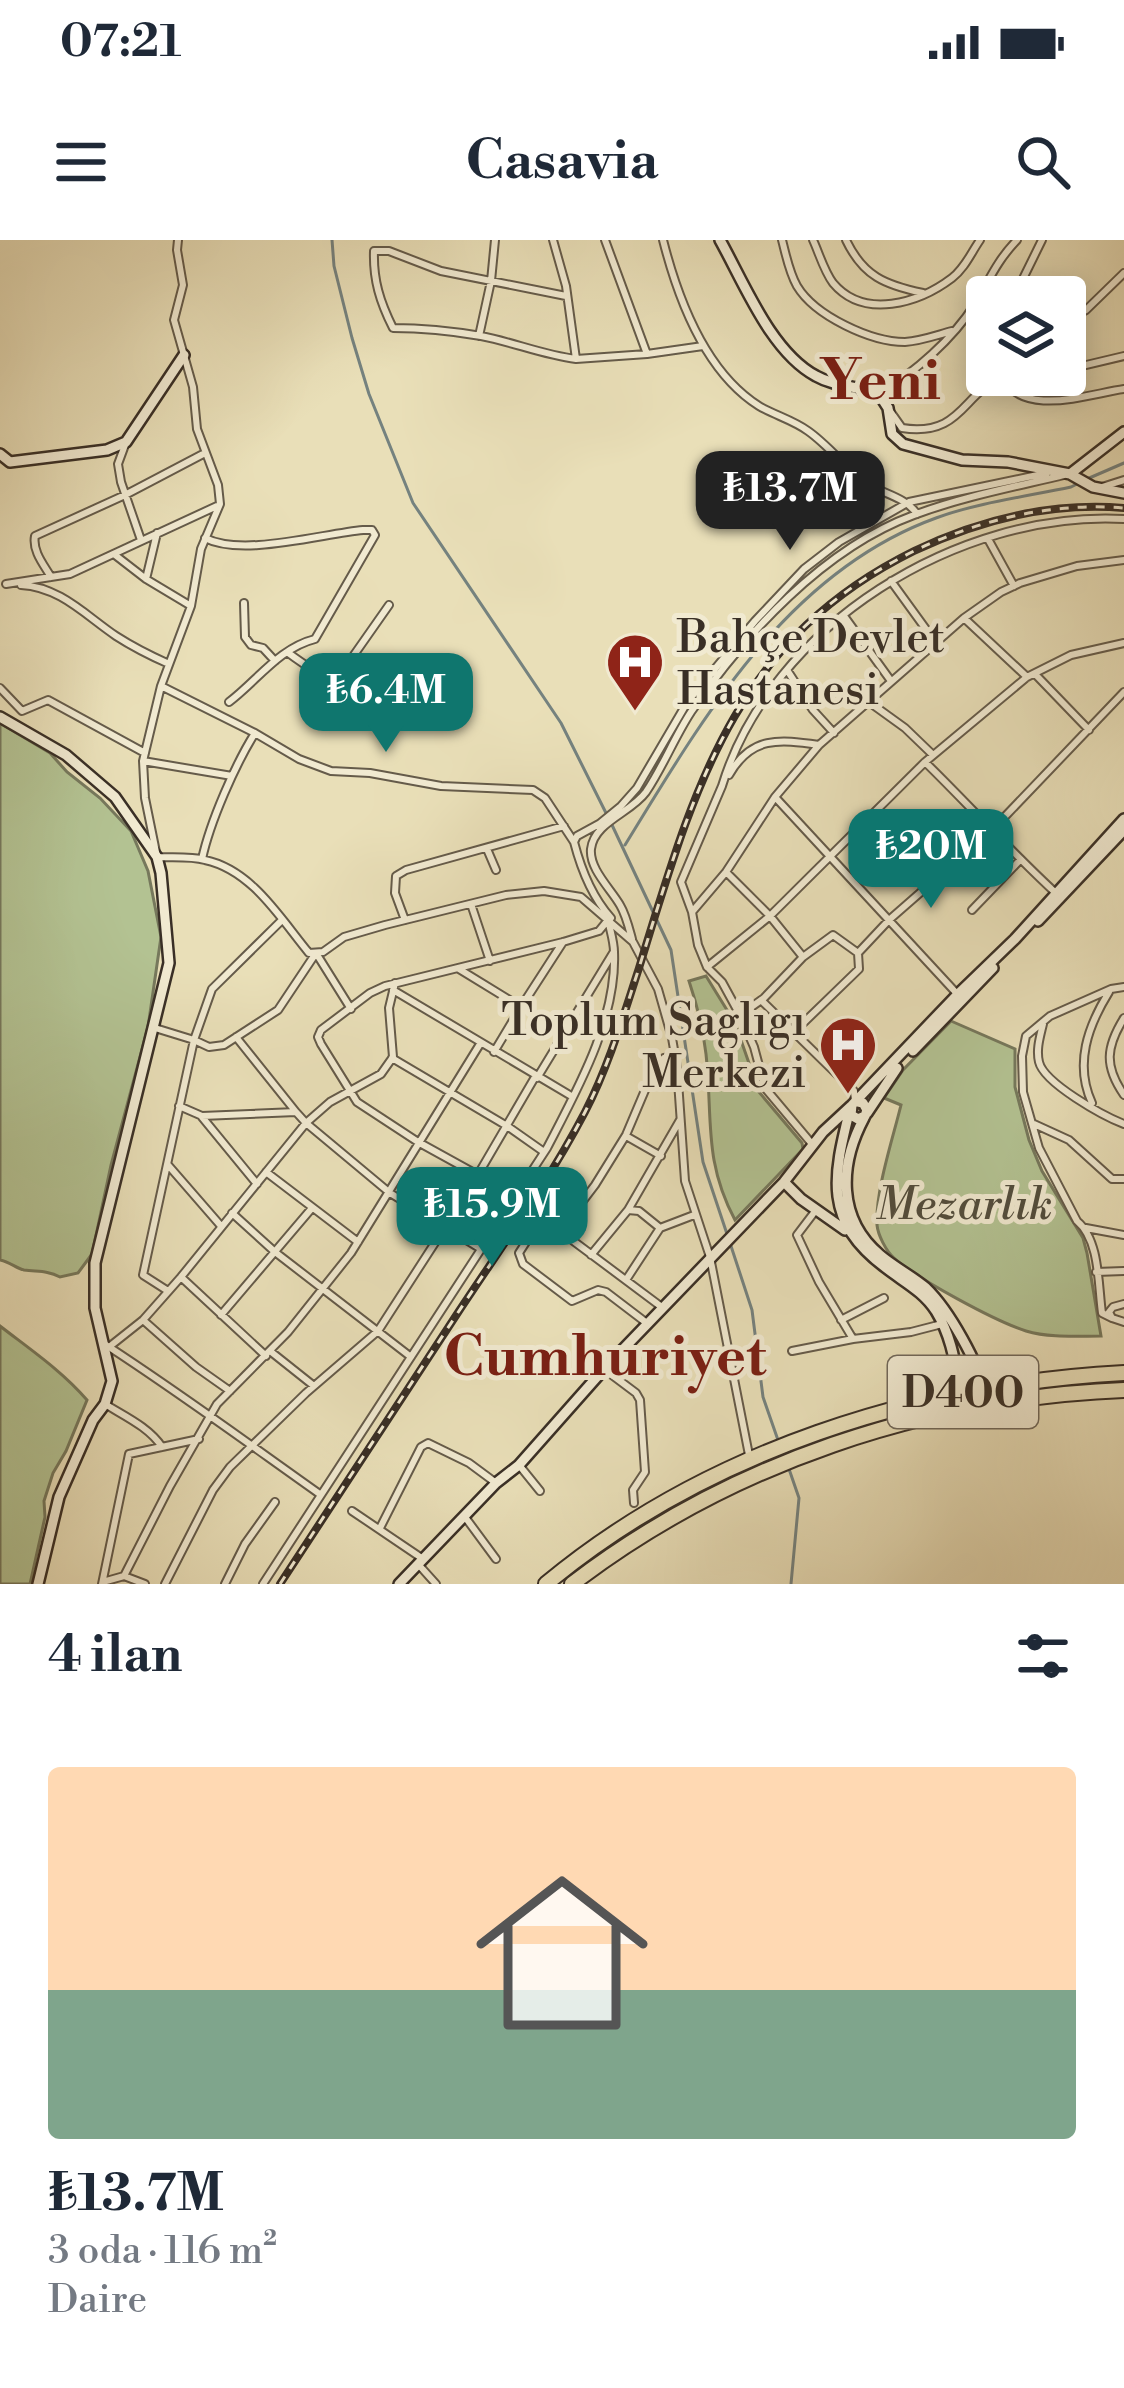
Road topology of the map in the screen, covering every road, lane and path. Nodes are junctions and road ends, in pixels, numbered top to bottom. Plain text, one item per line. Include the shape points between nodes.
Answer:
1 (178, 240) edge
2 (495, 240) edge
3 (542, 240) edge
4 (605, 240) edge
5 (663, 240) edge
6 (720, 240) edge
7 (782, 240) edge
8 (813, 240) edge
9 (846, 240) edge
10 (980, 240) edge
11 (1017, 240) edge
12 (1042, 240) edge
13 (553, 241) edge
14 (1124, 272) edge
15 (1024, 276) edge
16 (490, 281) junction
17 (924, 293) junction
18 (566, 296) junction
19 (1086, 310) edge
20 (952, 331) junction
21 (479, 336) junction
22 (704, 346) junction
23 (647, 354) junction
24 (184, 355) junction
25 (1124, 356) edge
26 (576, 359) junction
27 (1086, 365) edge
28 (1124, 389) edge
29 (879, 394) junction
30 (977, 396) edge
31 (1026, 396) edge
32 (1086, 396) edge
33 (1086, 396) edge
34 (888, 408) junction
35 (1124, 432) edge
36 (126, 442) junction
37 (0, 454) edge
38 (205, 454) junction
39 (1073, 477) junction
40 (1124, 480) edge
41 (1096, 487) junction
42 (1124, 493) edge
43 (125, 495) junction
44 (909, 502) junction
45 (220, 504) junction
46 (917, 514) junction
47 (1124, 519) edge
48 (157, 533) junction
49 (205, 538) junction
50 (988, 538) junction
51 (140, 540) junction
52 (114, 553) junction
53 (1124, 560) edge
54 (51, 577) junction
55 (146, 579) junction
56 (891, 581) junction
57 (1014, 586) junction
58 (244, 603) dead end
59 (388, 605) dead end
60 (191, 606) junction
61 (844, 616) junction
62 (964, 618) junction
63 (1124, 643) edge
64 (936, 644) junction
65 (287, 652) junction
66 (275, 661) junction
67 (169, 664) junction
68 (787, 670) junction
69 (1031, 675) junction
70 (891, 681) junction
71 (335, 682) junction
72 (161, 686) junction
73 (0, 688) edge
74 (1124, 692) edge
75 (395, 694) dead end
76 (229, 702) dead end
77 (869, 702) junction
78 (0, 718) edge
79 (1089, 730) junction
80 (255, 733) junction
81 (834, 733) junction
82 (819, 745) junction
83 (934, 755) junction
84 (144, 757) junction
85 (925, 762) junction
86 (232, 776) junction
87 (722, 786) junction
88 (775, 797) junction
89 (622, 810) junction
90 (1124, 819) edge
91 (601, 825) junction
92 (564, 826) junction
93 (993, 829) junction
94 (1124, 830) edge
95 (1112, 837) junction
96 (574, 842) junction
97 (487, 849) junction
98 (829, 855) junction
99 (157, 857) junction
100 (202, 859) junction
101 (1020, 860) junction
102 (496, 870) dead end
103 (726, 872) junction
104 (1058, 895) junction
105 (472, 904) junction
106 (972, 910) dead end
107 (692, 912) junction
108 (770, 916) junction
109 (282, 920) junction
110 (405, 920) junction
111 (608, 920) junction
112 (889, 920) junction
113 (563, 942) junction
114 (633, 943) junction
115 (316, 952) junction
116 (614, 952) junction
117 (858, 953) junction
118 (803, 957) junction
119 (490, 961) junction
120 (707, 967) junction
121 (459, 969) junction
122 (394, 987) junction
123 (1124, 987) edge
124 (1111, 989) junction
125 (959, 997) junction
126 (761, 1000) junction
127 (521, 1007) junction
128 (351, 1009) junction
129 (740, 1015) junction
130 (1124, 1018) edge
131 (1043, 1023) junction
132 (155, 1028) junction
133 (794, 1032) junction
134 (236, 1037) junction
135 (194, 1040) junction
136 (480, 1044) junction
137 (494, 1052) junction
138 (675, 1056) junction
139 (392, 1058) junction
140 (536, 1078) junction
141 (350, 1093) junction
142 (448, 1093) junction
143 (1124, 1095) edge
144 (573, 1097) junction
145 (854, 1105) junction
146 (179, 1106) junction
147 (1098, 1111) junction
148 (296, 1112) junction
149 (202, 1116) junction
150 (863, 1116) junction
151 (681, 1118) junction
152 (306, 1123) junction
153 (846, 1124) junction
154 (1034, 1124) junction
155 (1124, 1124) edge
156 (507, 1126) junction
157 (626, 1136) junction
158 (418, 1142) junction
159 (813, 1146) junction
160 (544, 1152) junction
161 (661, 1156) junction
162 (166, 1163) junction
163 (266, 1172) junction
164 (477, 1175) junction
165 (1124, 1179) edge
166 (784, 1182) junction
167 (257, 1184) junction
168 (390, 1193) junction
169 (312, 1208) junction
170 (628, 1210) junction
171 (816, 1210) junction
172 (232, 1213) junction
173 (695, 1214) junction
174 (220, 1226) junction
175 (446, 1227) junction
176 (660, 1228) junction
177 (1086, 1228) junction
178 (560, 1232) junction
179 (849, 1232) junction
180 (1124, 1235) edge
181 (358, 1242) junction
182 (481, 1249) junction
183 (275, 1252) junction
184 (713, 1253) junction
185 (591, 1255) junction
186 (1124, 1271) edge
187 (1096, 1272) junction
188 (181, 1277) junction
189 (626, 1280) junction
190 (324, 1288) junction
191 (168, 1291) junction
192 (884, 1298) dead end
193 (1124, 1306) edge
194 (663, 1308) junction
195 (221, 1315) junction
196 (1112, 1318) junction
197 (142, 1319) junction
198 (842, 1320) junction
199 (1124, 1322) edge
200 (648, 1324) junction
201 (942, 1324) junction
202 (378, 1331) junction
203 (853, 1339) junction
204 (106, 1345) junction
205 (792, 1351) dead end
206 (268, 1354) junction
207 (410, 1357) junction
208 (604, 1369) junction
209 (1124, 1373) edge
210 (314, 1386) junction
211 (985, 1388) junction
212 (230, 1390) junction
213 (1124, 1390) edge
214 (960, 1392) junction
215 (105, 1404) junction
216 (988, 1406) junction
217 (964, 1410) junction
218 (210, 1414) junction
219 (199, 1439) junction
220 (809, 1444) junction
221 (253, 1446) junction
222 (162, 1447) junction
223 (758, 1462) junction
224 (519, 1466) junction
225 (496, 1484) junction
226 (541, 1491) dead end
227 (321, 1495) junction
228 (275, 1502) dead end
229 (634, 1503) dead end
230 (352, 1511) dead end
231 (465, 1517) junction
232 (380, 1528) junction
233 (496, 1559) dead end
234 (421, 1562) junction
235 (124, 1576) junction
236 (42, 1583) edge
237 (102, 1583) edge
238 (145, 1584) edge
239 (165, 1584) edge
240 (224, 1584) edge
241 (263, 1584) edge
242 (399, 1584) edge
243 (436, 1584) edge
244 (546, 1584) edge
245 (572, 1584) edge

1 - 24 street via 183,285 174,320
2 - 16 street
3 - 13 street
4 - 23 street
5 - 22 street
6 - 29 street via 792,359 818,378
7 - 20 street via 798,289 839,322 905,342
8 - 17 street via 832,281 854,299 898,304
9 - 17 street via 874,276
10 - 17 street via 952,278
11 - 20 street
12 - 15 street
13 - 18 street
14 - 19 street
16 - 18 street
16 - 21 street
16 - 21 street via 374,251 376,287 393,328
18 - 26 street
20 - 29 street via 908,377
21 - 26 street
22 - 23 street
22 - 44 street via 758,405 808,431 862,480
23 - 26 street
24 - 36 street
24 - 38 street
25 - 27 street
28 - 33 street
29 - 34 street
30 - 34 street via 946,424 918,430 902,428
31 - 32 street
34 - 39 street via 892,434 903,444
35 - 39 street
36 - 37 street via 10,462
36 - 43 street via 118,464
38 - 43 street
38 - 45 street
39 - 41 street
39 - 44 street via 1045,473
39 - 46 street
40 - 41 street
41 - 42 street
43 - 51 street
43 - 54 street via 35,536
44 - 46 street
44 - 89 street via 839,542 782,591 688,701
45 - 48 street
45 - 49 street
46 - 89 street via 855,545 785,600 690,715 644,795
47 - 50 street via 1061,521
48 - 51 street
48 - 55 street
49 - 60 street
49 - 65 street via 242,546 374,532 315,639
50 - 56 street
50 - 57 street
51 - 52 street
52 - 54 street
52 - 55 street
53 - 57 street
54 - 67 street via 6,584 50,591
55 - 60 street
56 - 61 street
56 - 64 street
57 - 62 street
58 - 66 street via 244,637
59 - 71 street
60 - 67 street
61 - 68 street
61 - 70 street
62 - 64 street
62 - 69 street
63 - 69 street via 1070,655
64 - 70 street
65 - 66 street
65 - 71 street
66 - 76 street
67 - 72 street
68 - 81 street
68 - 87 street via 754,711
69 - 79 street
69 - 83 street
70 - 77 street
71 - 75 street
72 - 80 street
72 - 84 street
73 - 84 street via 22,711 48,700
74 - 79 street
77 - 81 street
77 - 83 street
78 - 99 street via 66,755 116,797
79 - 93 street
80 - 86 street
80 - 92 street via 331,770 533,790
81 - 82 street
82 - 87 street via 765,742 735,763
82 - 88 street
83 - 85 street
84 - 86 street
84 - 99 street
85 - 93 street
85 - 98 street
86 - 100 street
87 - 107 street via 681,883
88 - 98 street
88 - 103 street
89 - 91 street
90 - 95 street
91 - 96 street
91 - 114 street via 593,864 623,909
92 - 96 street
92 - 97 street
93 - 101 street
93 - 112 street
94 - 95 street
95 - 104 street
96 - 114 street via 603,909
97 - 102 street
97 - 110 street via 397,876
98 - 108 street
98 - 112 street
99 - 100 street
99 - 132 street via 169,963
100 - 109 street via 230,868
101 - 104 street
101 - 106 street
103 - 107 street
103 - 108 street
104 - 125 street
105 - 110 street
105 - 111 street via 544,891 581,897
105 - 119 street
107 - 120 street
108 - 118 street
108 - 120 street
109 - 115 street
109 - 135 street via 212,988
110 - 115 street
111 - 113 street
111 - 114 street
111 - 116 street
112 - 117 street
112 - 125 street
113 - 119 street
113 - 127 street
114 - 138 street via 658,989
115 - 128 street
115 - 134 street via 278,1010
116 - 140 street
116 - 144 street via 598,1036
117 - 118 street via 833,935
117 - 133 street via 860,969
118 - 126 street
119 - 121 street
120 - 129 street
121 - 122 street
121 - 127 street
122 - 128 street
122 - 136 street
122 - 139 street
123 - 124 street
124 - 131 street
124 - 147 street via 1083,1061
125 - 145 street
125 - 150 street
126 - 129 street
126 - 133 street
127 - 137 street
128 - 141 street via 318,1037
129 - 159 street via 765,1088
130 - 143 street via 1108,1055
131 - 147 street via 1040,1068
131 - 154 street via 1026,1036 1022,1056
132 - 135 street
132 - 204 street via 95,1263
133 - 145 street via 854,1091
134 - 135 street via 209,1047
134 - 148 street
135 - 146 street
136 - 137 street
136 - 142 street
137 - 140 street
138 - 151 street
138 - 157 street via 654,1069
139 - 141 street
139 - 142 street
140 - 144 street
140 - 156 street
141 - 152 street
141 - 158 street
142 - 156 street
142 - 158 street
144 - 160 street
145 - 150 street via 851,1114
145 - 153 street
145 - 159 street
146 - 149 street
146 - 162 street
147 - 155 street
148 - 149 street
148 - 152 street
149 - 167 street
150 - 153 street
150 - 211 street via 849,1158 850,1216 881,1256 928,1290
151 - 161 street
151 - 173 street
152 - 163 street
152 - 168 street
153 - 159 street
153 - 179 street via 836,1181
154 - 165 street via 1069,1140 1112,1179
154 - 177 street via 1039,1148
156 - 160 street
156 - 164 street
157 - 161 street
157 - 178 street
158 - 164 street
158 - 168 street
159 - 166 street
160 - 182 street
161 - 170 street
162 - 174 street
162 - 191 street via 143,1275
163 - 167 street
163 - 169 street
164 - 175 street
166 - 171 street
166 - 184 street
167 - 172 street
168 - 175 street
168 - 181 street
169 - 181 street
169 - 183 street
170 - 176 street
170 - 185 street
171 - 179 street
171 - 198 street via 797,1235
172 - 174 street
172 - 183 street
173 - 176 street
173 - 184 street
174 - 188 street
175 - 182 street
175 - 202 street
176 - 189 street
177 - 180 street
177 - 187 street
178 - 185 street
178 - 200 street via 539,1225 520,1262 572,1300 606,1292
179 - 201 street via 922,1293
181 - 190 street
182 - 207 street
183 - 190 street
183 - 195 street
184 - 194 street
184 - 223 street
185 - 189 street
186 - 187 street
187 - 196 street via 1102,1313
188 - 191 street
188 - 195 street
189 - 194 street
190 - 202 street
190 - 206 street
191 - 197 street
192 - 198 street
193 - 196 street via 1113,1307
194 - 200 street
195 - 206 street
196 - 199 street
197 - 204 street
197 - 212 street
198 - 203 street
200 - 208 street
201 - 203 street
201 - 214 street
202 - 207 street
202 - 210 street
203 - 205 street
204 - 215 street via 112,1381
204 - 218 street
206 - 210 street
206 - 212 street
207 - 227 street
208 - 224 street
208 - 229 street via 640,1400 646,1472
209 - 211 highway, D400
210 - 221 street
211 - 214 highway, D400
211 - 216 street
212 - 218 street
213 - 216 highway, D400
214 - 217 street
214 - 220 highway, D400 via 887,1410
215 - 222 street
215 - 236 street via 59,1497
216 - 217 highway, D400
217 - 220 highway, D400
218 - 219 street
218 - 221 street
219 - 222 street
219 - 235 street
220 - 223 highway, D400
221 - 227 street
221 - 239 street via 213,1490
222 - 237 street via 129,1454
223 - 244 highway, D400 via 666,1501
223 - 245 highway, D400
224 - 225 street
224 - 226 street
225 - 231 street
225 - 232 street via 428,1443
227 - 241 street
228 - 240 street
230 - 232 street
231 - 233 street
231 - 234 street
232 - 234 street
234 - 242 street
234 - 243 street
235 - 237 street
235 - 238 street

